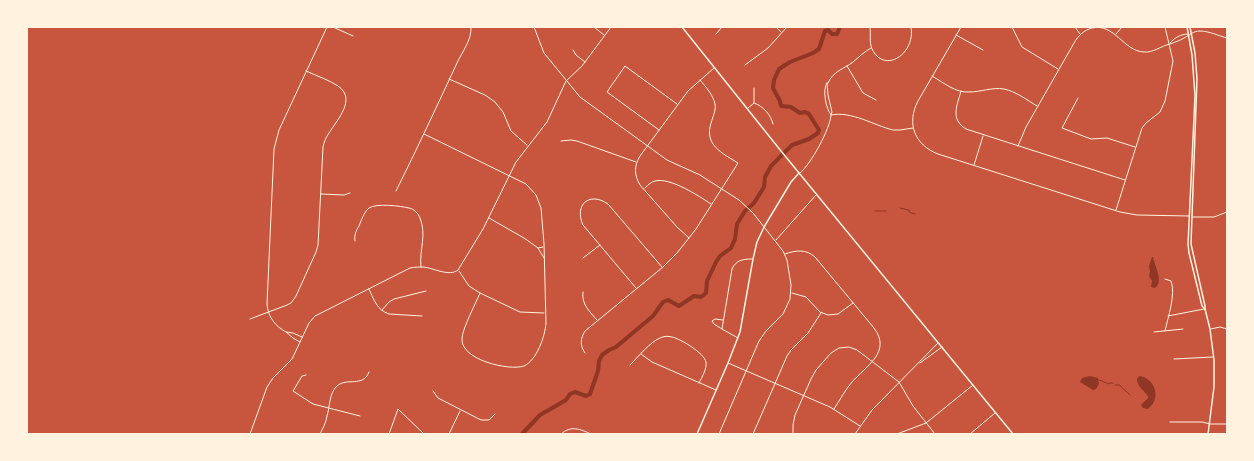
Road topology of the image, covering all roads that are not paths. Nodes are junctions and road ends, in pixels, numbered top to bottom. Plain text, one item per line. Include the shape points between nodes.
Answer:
1 (327, 27) edge
2 (333, 27) edge
3 (471, 27) edge
4 (534, 27) edge
5 (594, 27) edge
6 (611, 27) edge
7 (682, 27) edge
8 (722, 27) edge
9 (776, 27) edge
10 (787, 27) edge
11 (870, 27) edge
12 (911, 27) edge
13 (961, 27) edge
14 (1012, 27) edge
15 (1075, 27) edge
16 (1122, 27) edge
17 (1165, 27) edge
18 (1187, 27) edge
19 (1190, 27) edge
20 (782, 33) junction
21 (1192, 33) junction
22 (716, 34) dead end
23 (1081, 34) junction
24 (1189, 34) junction
25 (605, 35) junction
26 (956, 35) junction
27 (1116, 35) junction
28 (353, 36) dead end
29 (1227, 38) edge
30 (1170, 44) junction
31 (872, 48) junction
32 (573, 50) dead end
33 (983, 50) dead end
34 (585, 62) junction
35 (745, 65) dead end
36 (847, 66) junction
37 (715, 68) junction
38 (1059, 69) junction
39 (306, 71) junction
40 (932, 76) junction
41 (450, 79) junction
42 (700, 80) junction
43 (566, 81) junction
44 (754, 88) dead end
45 (960, 91) junction
46 (1078, 98) dead end
47 (876, 100) dead end
48 (754, 103) junction
49 (678, 104) junction
50 (1038, 106) junction
51 (747, 109) junction
52 (831, 115) junction
53 (773, 124) dead end
54 (913, 128) junction
55 (659, 130) junction
56 (424, 134) junction
57 (984, 135) junction
58 (561, 141) dead end
59 (528, 146) junction
60 (647, 146) junction
61 (1018, 146) junction
62 (1136, 147) junction
63 (636, 162) junction
64 (974, 165) junction
65 (799, 173) junction
66 (509, 176) junction
67 (1125, 180) junction
68 (722, 188) junction
69 (644, 189) junction
70 (396, 191) dead end
71 (350, 193) dead end
72 (320, 194) junction
73 (817, 195) junction
74 (712, 204) junction
75 (1115, 211) junction
76 (1227, 212) edge
77 (1189, 216) junction
78 (1192, 216) junction
79 (488, 218) junction
80 (764, 227) junction
81 (689, 239) junction
82 (355, 241) dead end
83 (775, 241) junction
84 (544, 244) junction
85 (600, 245) junction
86 (538, 248) junction
87 (785, 254) junction
88 (544, 258) junction
89 (583, 258) dead end
90 (752, 260) junction
91 (421, 267) junction
92 (662, 267) junction
93 (458, 270) junction
94 (1165, 279) dead end
95 (369, 289) junction
96 (636, 289) junction
97 (426, 291) dead end
98 (583, 292) dead end
99 (480, 293) junction
100 (791, 293) junction
101 (853, 302) junction
102 (1205, 309) junction
103 (381, 310) junction
104 (268, 312) junction
105 (545, 313) junction
106 (821, 313) junction
107 (422, 316) dead end
108 (1168, 316) junction
109 (250, 319) dead end
110 (724, 320) junction
111 (597, 321) junction
112 (722, 329) junction
113 (1183, 329) dead end
114 (1210, 329) junction
115 (1227, 329) edge
116 (1165, 331) junction
117 (286, 332) junction
118 (1154, 332) dead end
119 (303, 337) junction
120 (738, 338) junction
121 (300, 342) junction
122 (938, 343) junction
123 (942, 347) junction
124 (585, 353) dead end
125 (641, 354) junction
126 (1214, 357) junction
127 (1174, 359) dead end
128 (872, 362) junction
129 (728, 363) junction
130 (919, 363) junction
131 (630, 365) dead end
132 (746, 371) junction
133 (369, 372) dead end
134 (306, 375) dead end
135 (899, 382) junction
136 (699, 383) junction
137 (775, 383) junction
138 (973, 385) junction
139 (716, 390) junction
140 (434, 391) dead end
141 (804, 395) junction
142 (329, 408) junction
143 (834, 409) junction
144 (461, 410) junction
145 (996, 413) junction
146 (495, 414) dead end
147 (360, 416) dead end
148 (1170, 422) dead end
149 (926, 423) junction
150 (1210, 424) junction
151 (1227, 424) edge
152 (860, 426) junction
153 (250, 434) edge
154 (320, 434) edge
155 (389, 434) edge
156 (424, 434) edge
157 (449, 434) edge
158 (561, 434) edge
159 (592, 434) edge
160 (697, 434) edge
161 (719, 434) edge
162 (753, 434) edge
163 (793, 434) edge
164 (855, 434) edge
165 (897, 434) edge
166 (935, 434) edge
167 (970, 434) edge
168 (1013, 434) edge
169 (1208, 434) edge

1 - 39 street
2 - 28 street
3 - 41 street via 469,40
4 - 43 street via 544,53
5 - 25 street
6 - 25 street
7 - 37 main road
8 - 22 street
9 - 20 street
10 - 20 street
11 - 31 street
12 - 31 street via 910,44 899,57 884,59
13 - 26 street
14 - 38 street via 1022,47
15 - 23 street
16 - 27 street
17 - 30 street
18 - 24 main road
19 - 21 main road
20 - 35 street via 768,48
21 - 24 street
21 - 29 street via 1205,31
21 - 78 main road via 1197,79
23 - 27 street via 1090,29 1100,28
23 - 38 street
24 - 30 street
24 - 30 street via 1173,39
24 - 77 main road via 1195,96
25 - 34 street
26 - 33 street
26 - 40 street
27 - 30 street via 1132,48 1143,52
30 - 62 street via 1173,61 1165,101 1160,112 1142,128
31 - 36 street via 863,52
32 - 34 street
34 - 43 street
36 - 47 street via 863,93
36 - 52 street via 834,73 825,86 824,94
37 - 42 street
37 - 51 main road
38 - 50 street
39 - 72 street via 338,86 346,97 344,109 324,145
39 - 104 street via 279,130 274,149 266,299
40 - 45 street
40 - 54 street via 914,108
41 - 56 street
41 - 59 street via 495,102 512,130
42 - 49 street
42 - 68 street via 715,104 709,130 711,140 717,149 738,163
43 - 59 street via 547,122
43 - 60 street via 582,99
44 - 48 street
45 - 50 street via 1005,89
45 - 57 street via 955,111 958,121 966,129
46 - 62 street via 1062,128 1091,139 1107,138
48 - 51 street
48 - 53 street via 772,117
49 - 55 street
49 - 55 street via 625,66 607,92
50 - 61 street
51 - 65 main road
52 - 54 street via 844,114 893,130
52 - 65 street via 828,128 810,162
54 - 64 street via 916,137 928,149
55 - 60 street
56 - 66 street
56 - 70 street
57 - 61 street
57 - 64 street
58 - 63 street via 571,140
59 - 66 street
60 - 63 street
60 - 68 street via 667,160 696,172
61 - 67 street
62 - 67 street
63 - 69 street via 636,176
64 - 75 street
65 - 73 main road
65 - 80 main road via 794,177
66 - 79 street
66 - 84 street via 526,184 536,195 541,208
67 - 75 street
68 - 74 street
68 - 80 street via 746,206
69 - 74 street via 653,182 664,180 691,191
69 - 81 street
71 - 72 street
72 - 104 street via 316,252 293,301 287,306
73 - 83 street
73 - 122 main road
74 - 81 street
75 - 77 street via 1137,215
76 - 78 street via 1214,217
77 - 78 street
77 - 102 main road via 1189,253 1202,306
78 - 102 main road via 1191,244
79 - 86 street
79 - 93 street
80 - 83 street
80 - 90 main road
81 - 92 street
82 - 91 street via 355,234 367,209 381,205 409,208 418,213 424,238 420,256
83 - 87 street
84 - 86 street via 542,248
84 - 88 street
85 - 89 street
85 - 92 street via 583,224 579,213 581,207 592,198 601,199 608,204
85 - 96 street
86 - 88 street
87 - 100 street
87 - 101 street via 800,251 812,254
88 - 105 street
90 - 110 street via 740,261 733,267
90 - 120 main road
91 - 93 street via 450,273
91 - 95 street via 403,271
92 - 96 street
93 - 99 street via 469,286
94 - 108 street via 1171,281 1173,286
95 - 103 street
95 - 119 street via 315,316
96 - 111 street
97 - 103 street via 389,302
98 - 111 street via 584,303
99 - 105 street via 520,312
99 - 105 street via 462,339 466,352 474,358 503,366 524,366 531,360 543,340
100 - 106 street via 806,297
100 - 132 street via 786,309 764,334
101 - 106 street via 836,315
101 - 128 street via 880,338 880,350
102 - 108 street
102 - 114 main road
103 - 107 street via 389,314
104 - 109 street
104 - 117 street via 275,324
106 - 137 street via 808,333 789,352
108 - 116 street
110 - 112 street
110 - 112 street via 714,318 712,321
111 - 124 street via 582,337 581,345
112 - 120 street
113 - 116 street
114 - 115 street
114 - 126 main road
116 - 118 street
117 - 119 street
117 - 121 street
119 - 121 street
120 - 129 main road
121 - 153 street via 292,359 265,392
122 - 123 main road
122 - 130 street
123 - 130 street
123 - 138 main road
125 - 131 street
125 - 136 street via 652,362
125 - 136 street via 660,338 667,336 676,339 704,357 706,367
126 - 127 street
126 - 150 main road
128 - 135 street
128 - 141 street via 852,348 836,349 816,370
128 - 143 street via 850,385
129 - 132 street
129 - 139 main road
130 - 135 street
132 - 137 street
132 - 161 street
133 - 142 street via 362,381 338,385 332,392
134 - 142 street via 302,376 293,392 313,404
135 - 149 street via 911,404
135 - 152 street
136 - 139 street
137 - 141 street
137 - 162 street
138 - 145 main road
138 - 149 street
139 - 160 main road
140 - 144 street via 438,398
141 - 143 street
141 - 163 street via 794,418
142 - 147 street
142 - 154 street
143 - 152 street
144 - 146 street via 481,420 489,420
144 - 157 street
145 - 167 street
145 - 168 main road
148 - 150 street
149 - 165 street
149 - 166 street
150 - 151 street
150 - 169 main road
152 - 164 street
155 - 156 street via 398,409
158 - 159 street via 576,428

